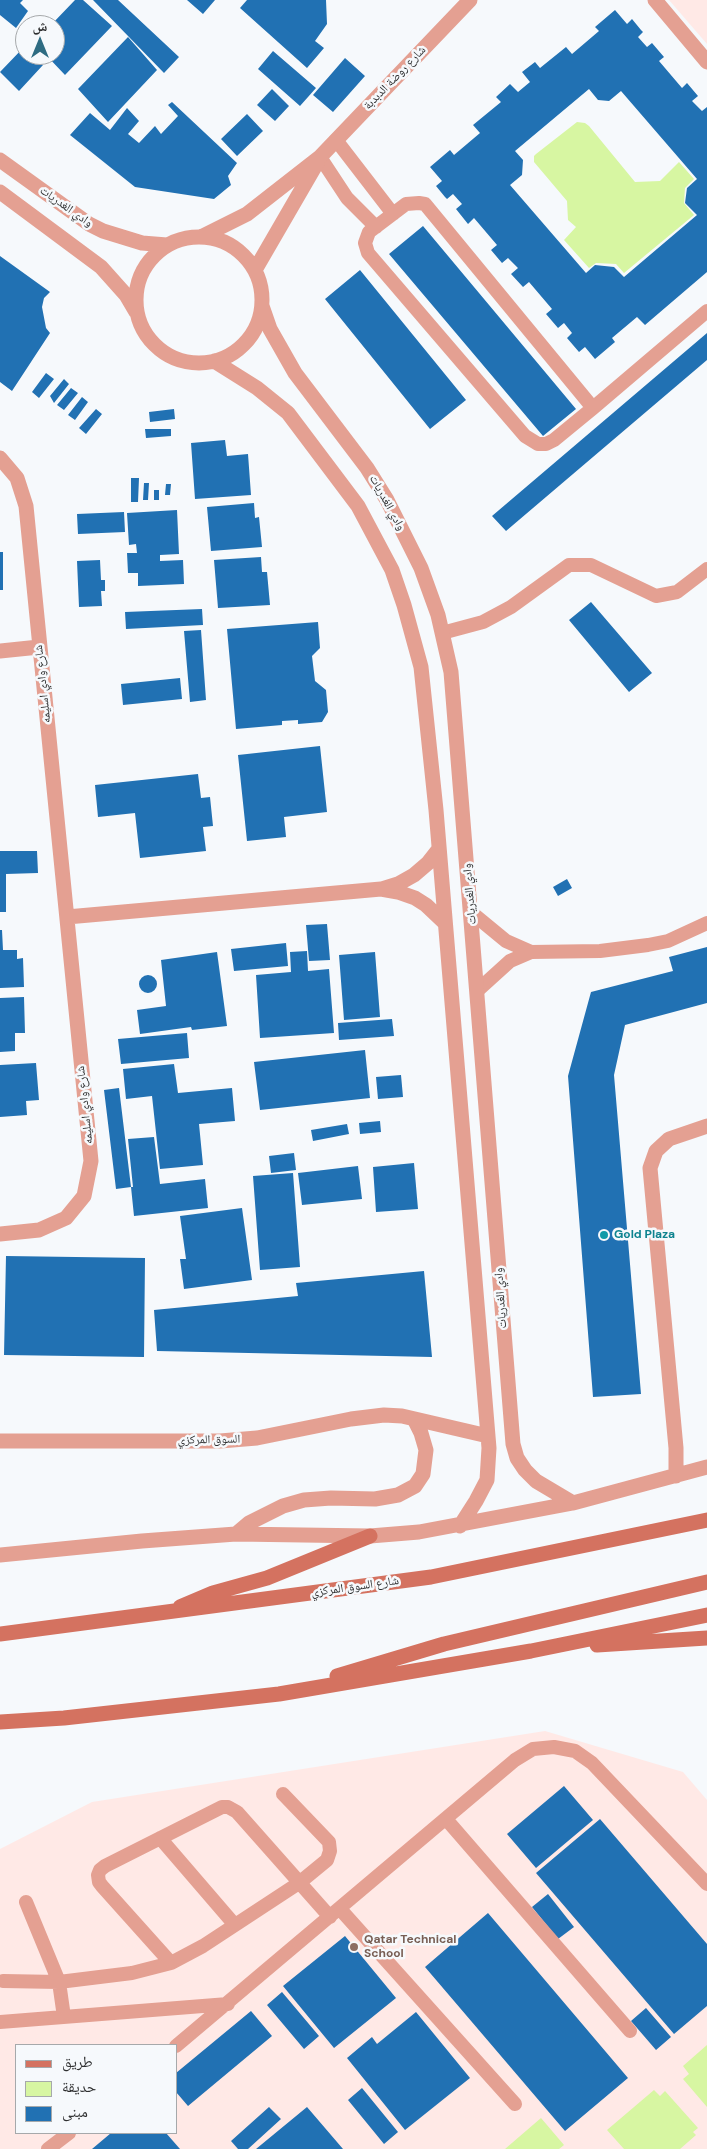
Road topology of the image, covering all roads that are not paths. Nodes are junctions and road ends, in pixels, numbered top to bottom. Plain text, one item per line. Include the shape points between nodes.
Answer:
1 (470, 0) edge
2 (655, 0) edge
3 (707, 62) edge
4 (336, 140) junction
5 (320, 157) junction
6 (0, 160) edge
7 (0, 192) edge
8 (393, 214) junction
9 (376, 227) junction
10 (202, 237) junction
11 (167, 245) junction
12 (255, 270) junction
13 (262, 306) junction
14 (707, 311) edge
15 (137, 313) junction
16 (214, 361) junction
17 (593, 408) junction
18 (0, 458) edge
19 (707, 568) edge
20 (442, 633) junction
21 (39, 647) junction
22 (0, 651) edge
23 (439, 849) junction
24 (380, 889) junction
25 (472, 913) junction
26 (67, 917) junction
27 (445, 923) junction
28 (707, 923) edge
29 (531, 952) junction
30 (478, 990) junction
31 (707, 1126) edge
32 (0, 1234) edge
33 (414, 1419) junction
34 (488, 1436) junction
35 (0, 1441) edge
36 (707, 1467) edge
37 (676, 1476) junction
38 (573, 1502) junction
39 (707, 1520) edge
40 (460, 1526) junction
41 (236, 1534) junction
42 (370, 1536) junction
43 (0, 1555) edge
44 (707, 1582) edge
45 (165, 1614) junction
46 (707, 1615) edge
47 (0, 1634) edge
48 (707, 1638) edge
49 (531, 1651) junction
50 (279, 1694) junction
51 (0, 1722) edge
52 (283, 1794) dead end
53 (446, 1819) junction
54 (160, 1838) junction
55 (299, 1883) junction
56 (707, 1884) edge
57 (26, 1902) dead end
58 (335, 1913) junction
59 (234, 1924) junction
60 (171, 1963) junction
61 (3, 1981) dead end
62 (59, 1982) junction
63 (228, 2004) junction
64 (64, 2017) junction
65 (0, 2022) edge
66 (630, 2031) dead end
67 (178, 2044) edge
68 (515, 2104) dead end
69 (67, 2134) edge
70 (48, 2149) edge

1 - 4 street, شارع روضة الدبدبة
2 - 3 street
4 - 5 street, شارع روضة الدبدبة
4 - 8 lane
5 - 9 lane via 347,198
5 - 10 street, شارع روضة الدبدبة via 247,214
5 - 12 street, شارع روضة الدبدبة
6 - 11 street, وادي الغدريات via 89,224 142,243
7 - 15 street via 101,267
8 - 9 lane
8 - 17 lane via 406,204 425,204
9 - 17 lane via 366,237 368,254 531,441 546,444 554,440
10 - 11 street
10 - 12 street via 238,250
11 - 15 street via 141,274 137,287
12 - 13 street
13 - 16 street via 259,319 246,341 237,350
13 - 20 street, وادي الغدريات via 270,329 295,373 367,468 387,500 420,568
14 - 17 lane
15 - 16 street via 149,339 159,349 185,361
16 - 23 street, وادي الغدريات via 257,388 288,413 358,506 392,570 420,667
18 - 21 street, شارع وادي اسليمه via 17,478 26,506
19 - 20 lane via 677,592 656,596 591,565 569,565 511,607 483,622
20 - 25 street, وادي الغدريات via 452,672
21 - 22 street
21 - 26 street, شارع وادي اسليمه
23 - 24 street via 414,875
23 - 27 street, وادي الغدريات
24 - 26 street
24 - 27 street via 415,898
25 - 29 lane via 506,941
25 - 30 street, وادي الغدريات
26 - 32 street, شارع وادي اسليمه via 90,1161 84,1196 66,1218 39,1230
27 - 34 street, وادي الغدريات
28 - 29 lane via 668,941 648,945 600,951
29 - 30 lane via 510,962
30 - 38 street, وادي الغدريات via 513,1444 517,1458 536,1481
31 - 37 street via 669,1139 656,1151 650,1168
33 - 34 street, السوق المركزي
33 - 35 street, السوق المركزي via 384,1414 257,1438 220,1441
33 - 41 street via 426,1450 423,1474 415,1486 398,1495 375,1499 304,1500 283,1506 249,1523
34 - 40 street, وادي الغدريات via 486,1480
36 - 37 street
37 - 38 street
38 - 40 street
39 - 45 main road, شارع السوق المركزي via 431,1577
40 - 42 street
41 - 42 street
41 - 43 street
42 - 45 main road via 267,1578 213,1593
44 - 50 main road via 444,1644
45 - 47 main road, شارع السوق المركزي
46 - 49 main road
48 - 49 main road
49 - 50 main road
50 - 51 main road
52 - 55 lane via 323,1834 330,1851 327,1860
53 - 56 lane via 515,1760 533,1749 554,1746 575,1751 592,1763
53 - 58 lane
53 - 66 lane
54 - 55 lane via 217,1809 228,1807 237,1812
54 - 59 lane
54 - 60 lane via 105,1866 98,1875 102,1886
55 - 58 lane
55 - 59 lane
57 - 62 lane
58 - 63 lane
58 - 68 lane
59 - 60 lane
60 - 62 lane via 132,1973
61 - 62 lane
62 - 64 lane
63 - 64 lane
63 - 67 lane
64 - 65 lane
69 - 70 lane

